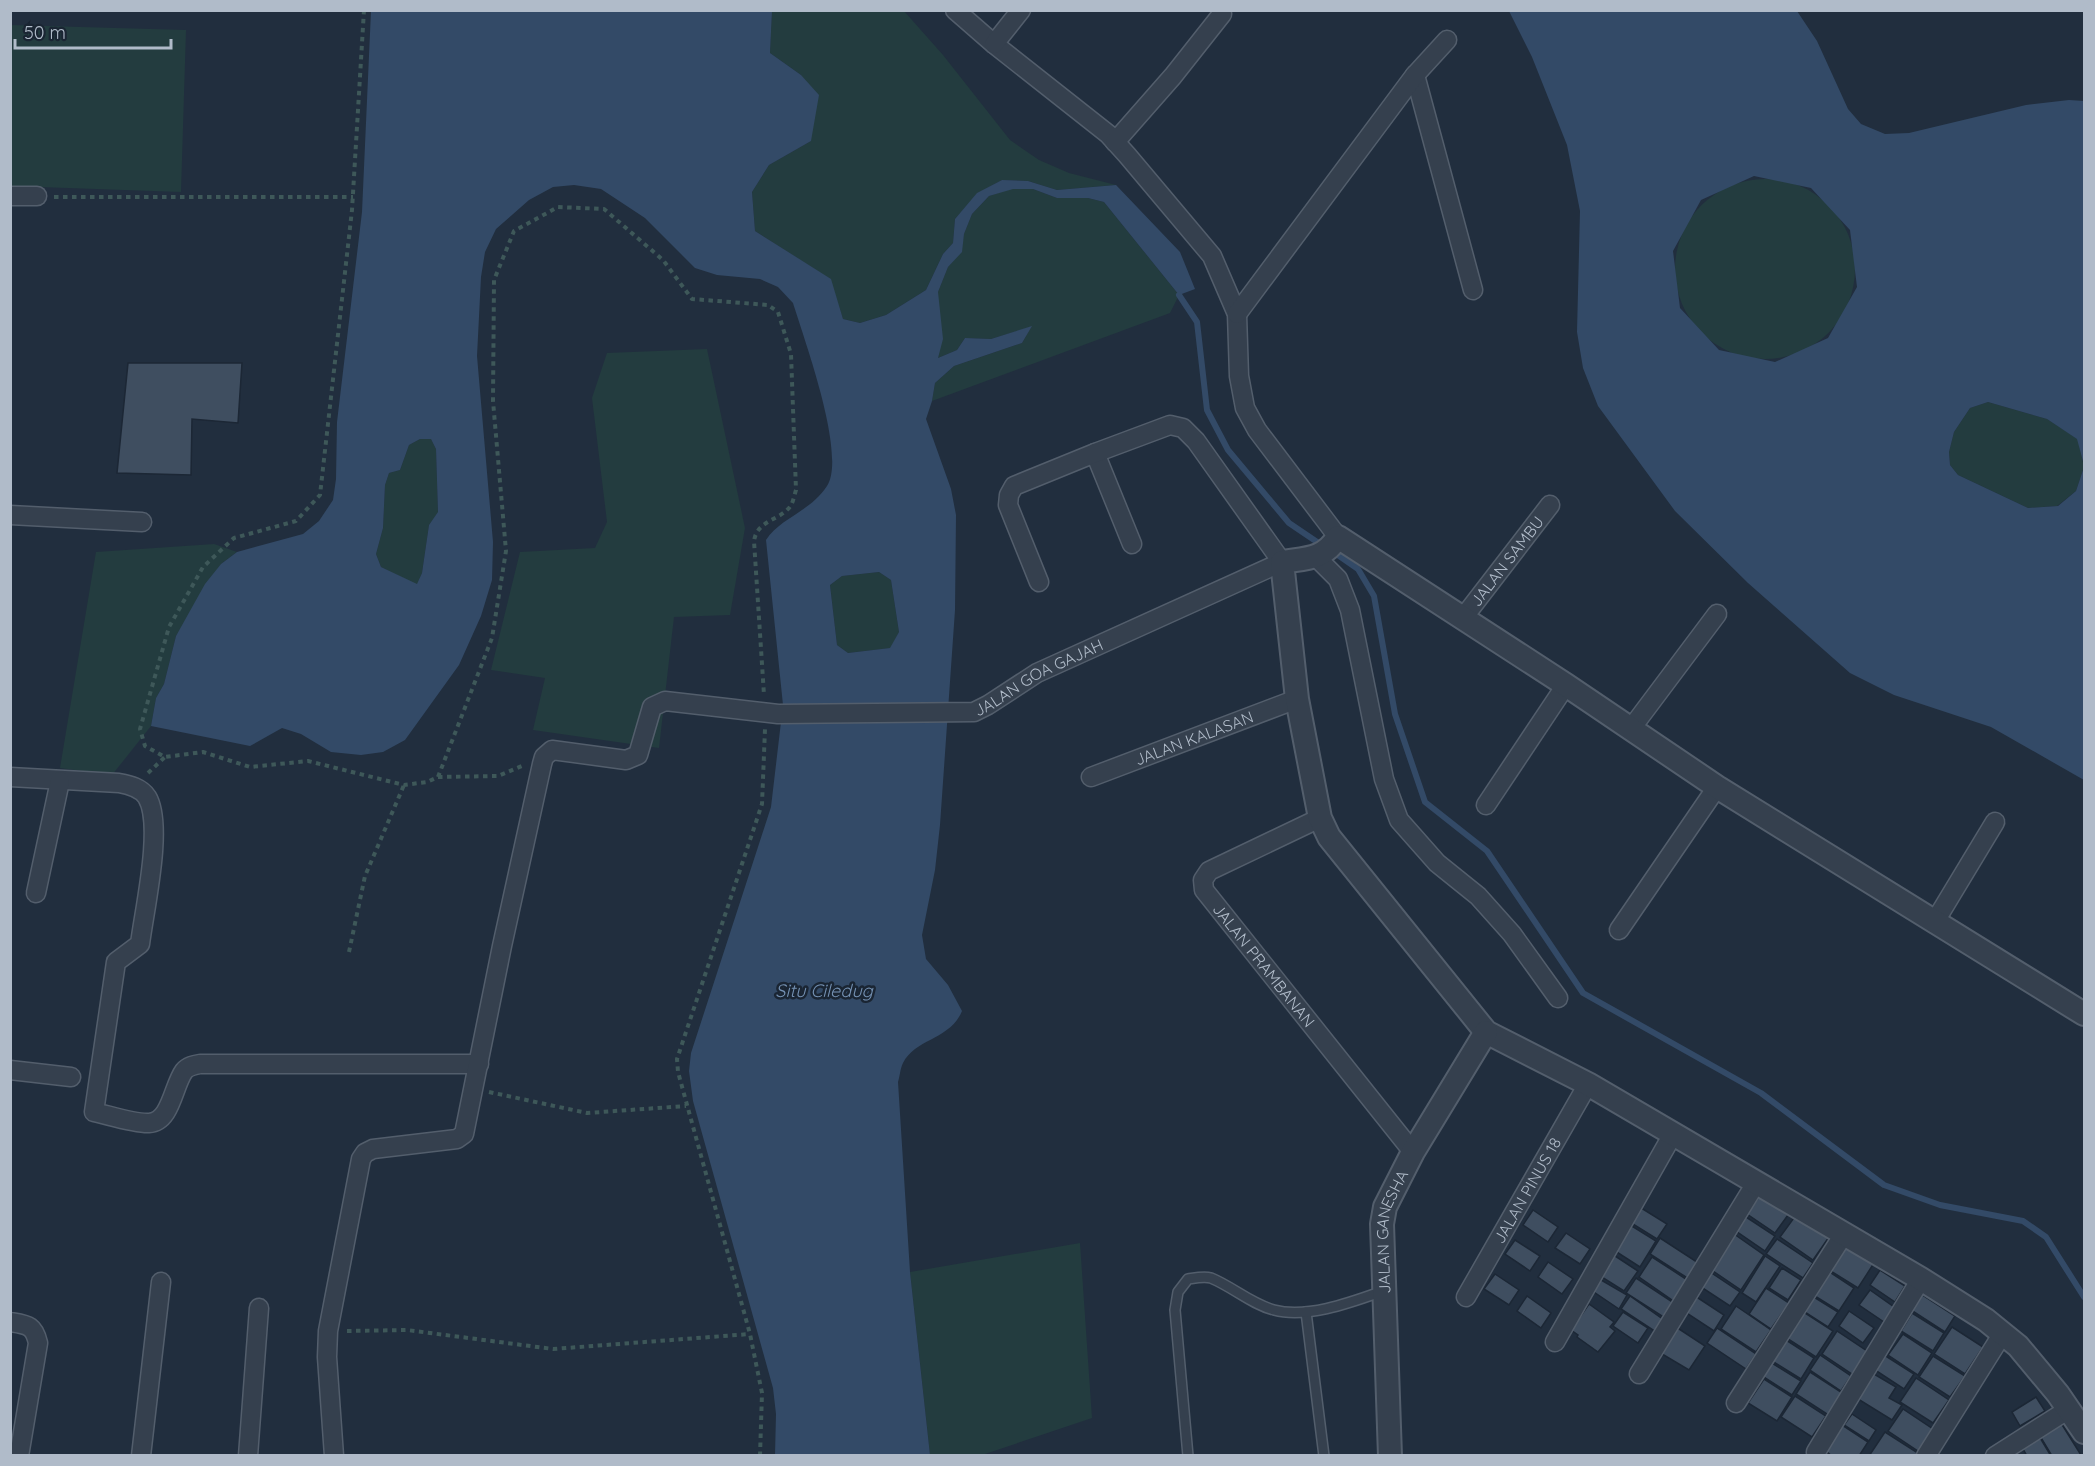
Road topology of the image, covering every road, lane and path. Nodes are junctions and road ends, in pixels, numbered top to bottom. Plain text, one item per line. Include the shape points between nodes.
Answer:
1 (364, 10) edge
2 (955, 10) edge
3 (1021, 10) edge
4 (1222, 14) dead end
5 (1447, 40) dead end
6 (994, 45) junction
7 (1414, 75) junction
8 (1115, 142) junction
9 (10, 196) edge
10 (37, 196) joint
11 (353, 198) junction
12 (1473, 290) dead end
13 (1237, 314) junction
14 (1095, 453) junction
15 (1550, 505) dead end
16 (10, 515) edge
17 (142, 522) dead end
18 (1132, 544) dead end
19 (1327, 548) junction
20 (1282, 562) junction
21 (1039, 582) dead end
22 (1717, 614) dead end
23 (1463, 618) junction
24 (1566, 685) junction
25 (1297, 699) junction
26 (772, 714) junction
27 (1630, 730) junction
28 (542, 764) junction
29 (10, 777) edge
30 (438, 777) junction
31 (1091, 777) dead end
32 (60, 781) junction
33 (404, 785) junction
34 (1717, 788) junction
35 (1486, 805) dead end
36 (1320, 818) junction
37 (1995, 822) dead end
38 (36, 893) dead end
39 (1934, 923) junction
40 (1619, 930) dead end
41 (350, 952) dead end
42 (1558, 998) dead end
43 (2085, 1014) edge
44 (1486, 1032) junction
45 (479, 1064) junction
46 (10, 1070) edge
47 (71, 1077) dead end
48 (1588, 1084) junction
49 (474, 1089) junction
50 (687, 1106) junction
51 (1673, 1134) junction
52 (1413, 1152) junction
53 (1756, 1183) junction
54 (1844, 1234) junction
55 (1921, 1279) junction
56 (161, 1282) dead end
57 (1384, 1290) junction
58 (1466, 1297) dead end
59 (259, 1308) dead end
60 (1306, 1312) junction
61 (10, 1322) edge
62 (328, 1331) junction
63 (2003, 1333) junction
64 (750, 1334) junction
65 (1554, 1342) dead end
66 (1639, 1374) dead end
67 (1736, 1403) dead end
68 (2068, 1409) junction
69 (2085, 1432) edge
70 (1816, 1452) dead end
71 (19, 1455) edge
72 (141, 1455) edge
73 (248, 1455) edge
74 (334, 1455) edge
75 (760, 1455) edge
76 (1188, 1455) edge
77 (1324, 1455) edge
78 (1390, 1455) edge
79 (1926, 1455) edge
80 (1995, 1455) edge

1 - 11 path
2 - 6 street
3 - 6 street
4 - 8 street
5 - 7 street
6 - 8 street
7 - 12 street
7 - 13 street
8 - 13 street via 1212,256
9 - 10 street
10 - 11 path
11 - 33 path via 320,495 297,520 234,538 203,567 169,627 140,729 146,746 165,757 203,752 250,767 308,761
13 - 19 street via 1239,376 1245,408
14 - 18 street
14 - 20 street via 1170,425 1183,428
14 - 21 street via 1014,486 1009,495 1008,505
15 - 23 street, JALAN SAMBU
16 - 17 street
19 - 20 street
19 - 23 street
19 - 42 street via 1350,610 1384,779 1399,820 1437,863 1478,896 1505,926
20 - 25 street
20 - 26 street, JALAN GOA GAJAH via 1037,673 974,712
22 - 27 street
23 - 24 street
24 - 27 street
24 - 35 street
25 - 31 street, JALAN KALASAN
25 - 36 street
26 - 28 street, JALAN GOA GAJAH via 665,701 651,707 638,755 632,759 552,750
26 - 30 path via 754,541 762,525 789,508 796,490 791,354 778,312 768,305 692,299 663,260 604,209 558,207 514,231 494,280 493,401 506,551 492,638
26 - 50 path via 762,804 678,1059
27 - 34 street
28 - 30 path via 522,766 498,776
28 - 45 street
29 - 32 street
30 - 33 path
32 - 38 street
32 - 45 street via 134,786 146,795 152,807 154,845 140,944 116,962 94,1112 148,1124 158,1121 184,1071 200,1064
33 - 41 path via 365,876
34 - 39 street
34 - 40 street
36 - 44 street via 1329,837
36 - 52 street, JALAN PRAMBANAN via 1209,871 1203,879 1204,890
37 - 39 street
39 - 43 street
44 - 48 street
44 - 52 street, JALAN GANESHA
45 - 49 street
46 - 47 street
48 - 51 street
48 - 58 street, JALAN PINUS 18
49 - 50 path via 587,1113
49 - 62 street via 464,1134 457,1139 373,1149 361,1159
50 - 64 path
51 - 53 street
51 - 65 street
52 - 57 street, JALAN GANESHA via 1385,1207
53 - 54 street
53 - 66 street
54 - 55 street
54 - 67 street
55 - 63 street
55 - 70 street
56 - 72 street
57 - 60 lane via 1347,1304
57 - 78 street, JALAN GANESHA
59 - 73 street
60 - 76 lane via 1276,1311 1210,1278 1188,1279 1178,1292 1174,1310
60 - 77 lane
61 - 71 street via 27,1325 36,1332 38,1343
62 - 64 path via 407,1330 554,1349
62 - 74 street
63 - 68 street
63 - 79 street
64 - 75 path via 762,1393
68 - 69 street
68 - 80 street

